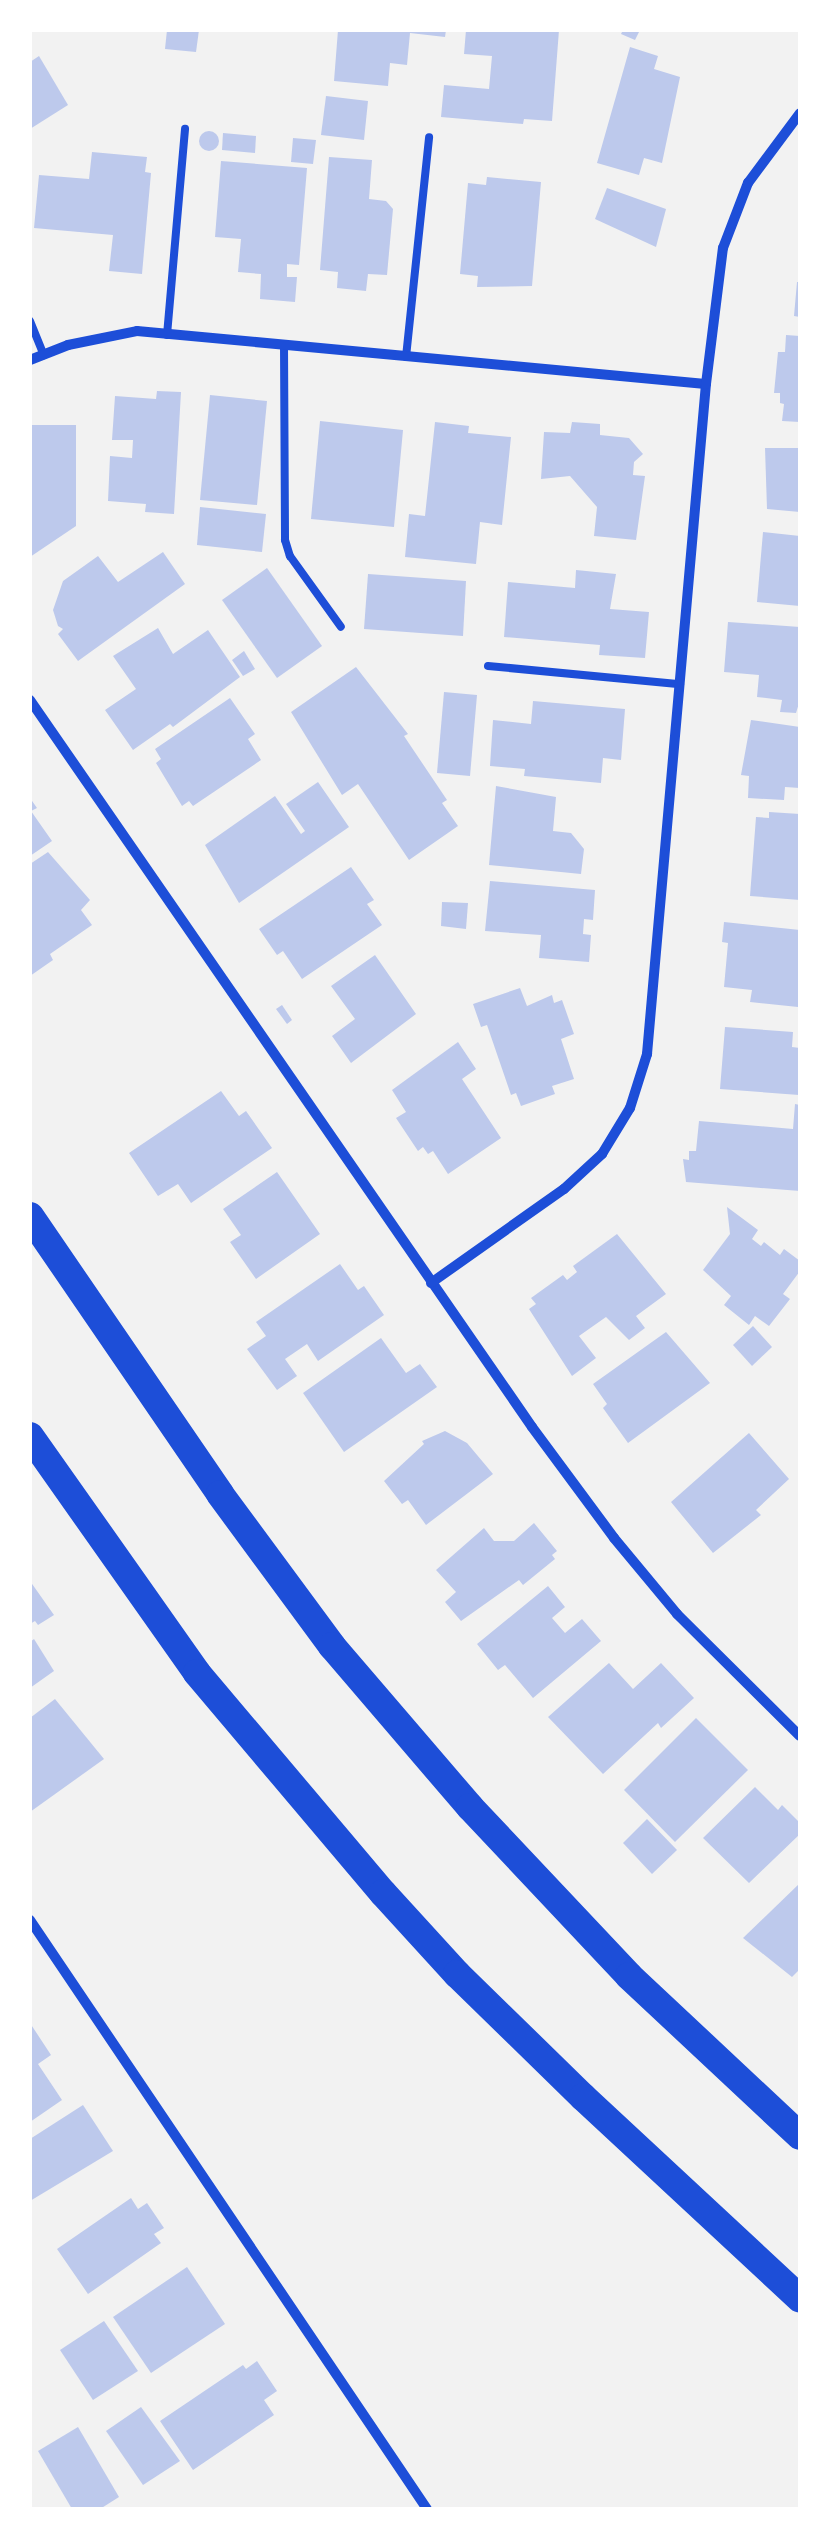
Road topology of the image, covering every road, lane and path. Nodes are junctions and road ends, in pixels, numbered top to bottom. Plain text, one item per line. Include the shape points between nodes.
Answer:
1 (800, 113) edge
2 (185, 128) dead end
3 (430, 137) dead end
4 (30, 321) edge
5 (167, 334) junction
6 (284, 345) junction
7 (44, 355) junction
8 (406, 357) junction
9 (30, 360) edge
10 (706, 384) junction
11 (341, 627) dead end
12 (488, 666) dead end
13 (680, 684) junction
14 (30, 700) edge
15 (30, 1216) edge
16 (431, 1282) junction
17 (30, 1436) edge
18 (800, 1736) edge
19 (30, 1920) edge
20 (800, 2136) edge
21 (800, 2299) edge
22 (428, 2509) edge

1 - 10 street via 748,184 723,248
2 - 5 lane
3 - 8 lane
4 - 7 lane
5 - 6 street
5 - 7 street via 137,332
6 - 8 street
6 - 11 lane via 285,540
7 - 9 street
8 - 10 street
10 - 13 street
12 - 13 lane
13 - 16 street via 647,1054 630,1108 602,1154 564,1188
14 - 16 street
15 - 20 highway via 332,1646 470,1808 629,1976
16 - 18 street via 614,1538 676,1614
17 - 21 highway via 197,1673 358,1865 456,1974
19 - 22 street

